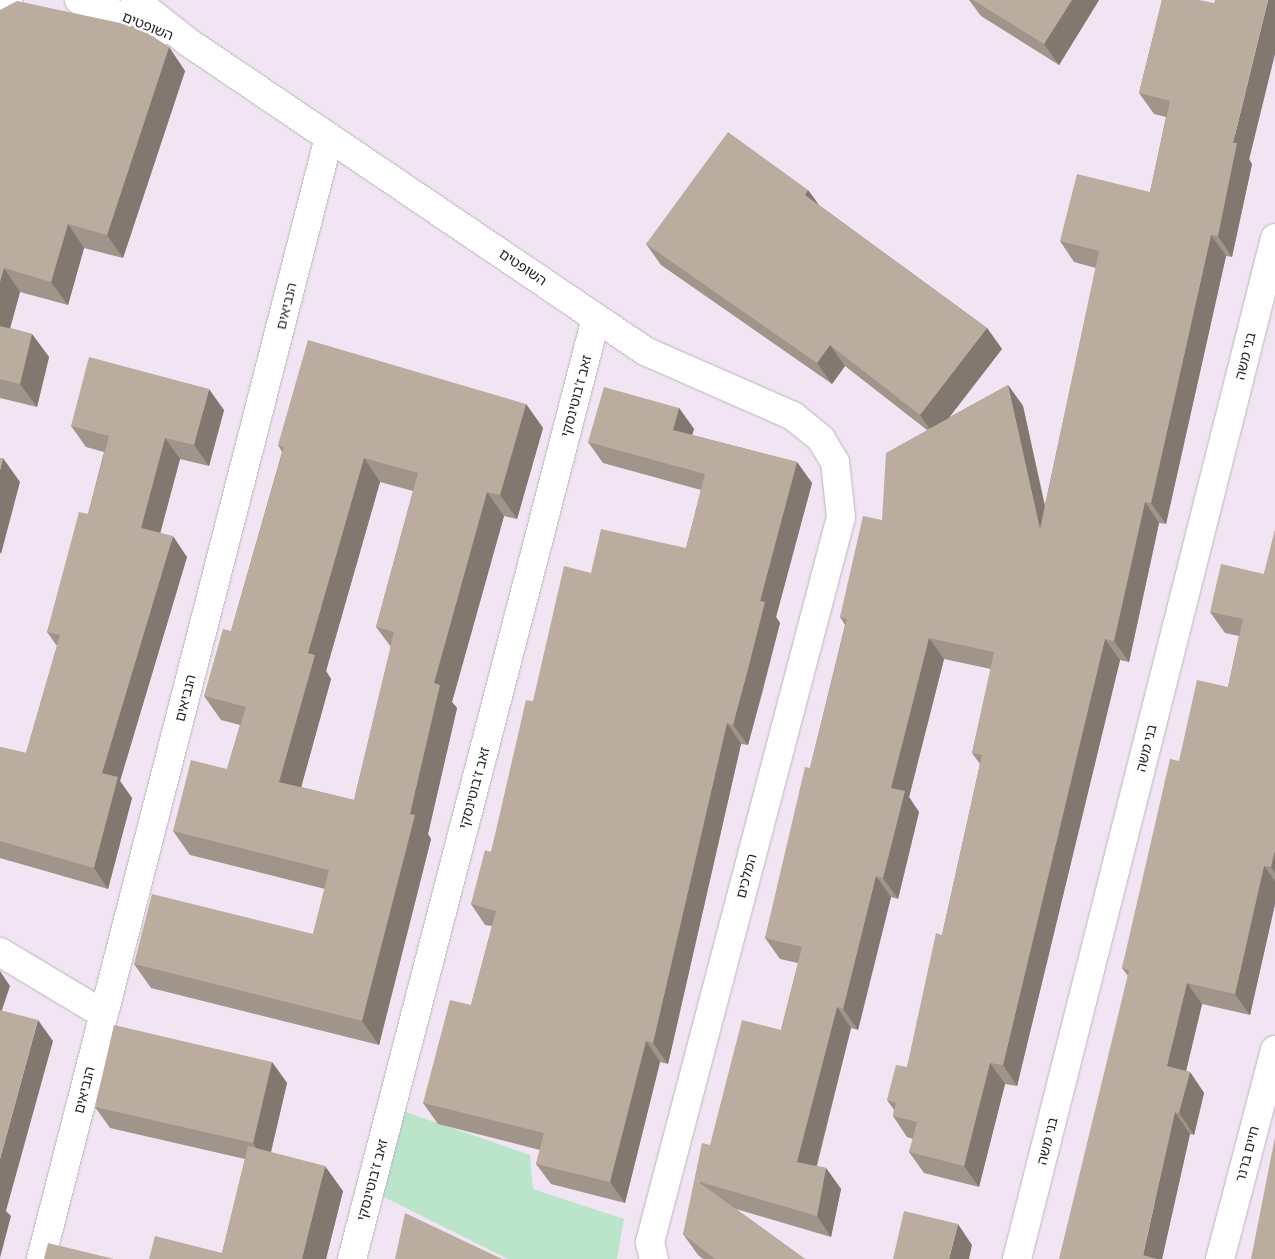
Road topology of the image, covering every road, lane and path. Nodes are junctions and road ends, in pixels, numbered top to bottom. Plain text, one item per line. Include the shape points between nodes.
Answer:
1 (8, 0) edge
2 (79, 0) edge
3 (135, 0) edge
4 (0, 18) edge
5 (188, 42) junction
6 (329, 137) junction
7 (1275, 238) edge
8 (596, 318) junction
9 (840, 492) joint
10 (0, 952) edge
11 (103, 1014) junction
12 (1275, 1050) edge
13 (41, 1259) edge
14 (352, 1259) edge
15 (654, 1259) edge
16 (1017, 1259) edge
17 (1220, 1259) edge

1 - 4 street
2 - 5 street, השופטים
3 - 5 street, השופטים
5 - 6 street, השופטים
6 - 8 street, השופטים
6 - 11 street, הנביאים
7 - 16 street, בני משה
8 - 9 street, השופטים via 645,351 793,416 821,439 835,462
8 - 14 street, זאב ז'בוטינסקי
9 - 15 street, המלכים via 841,517 650,1242
10 - 11 street
11 - 13 street, הנביאים
12 - 17 street, חיים ברנר

